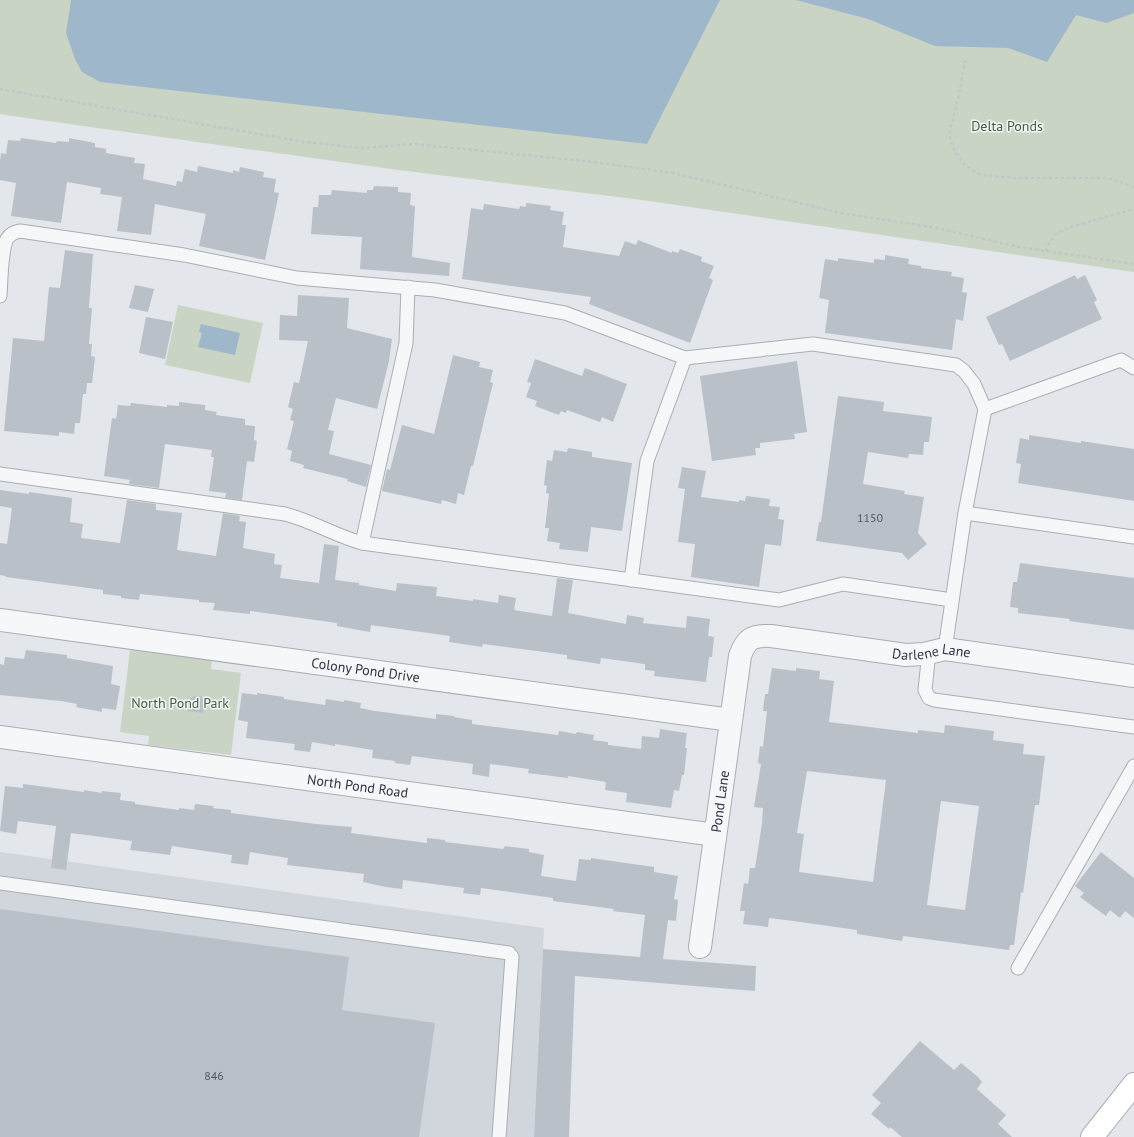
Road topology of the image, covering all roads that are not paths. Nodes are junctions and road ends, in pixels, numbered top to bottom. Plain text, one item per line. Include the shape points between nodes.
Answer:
1 (408, 287) junction
2 (0, 296) edge
3 (685, 358) junction
4 (1134, 368) edge
5 (985, 408) junction
6 (0, 474) edge
7 (965, 513) junction
8 (1134, 536) edge
9 (362, 543) junction
10 (631, 580) junction
11 (952, 600) junction
12 (0, 620) edge
13 (937, 651) junction
14 (740, 656) joint
15 (1134, 676) edge
16 (731, 720) junction
17 (1134, 727) edge
18 (0, 738) edge
19 (1134, 766) edge
20 (715, 836) junction
21 (0, 882) edge
22 (700, 947) dead end
23 (1018, 968) dead end
24 (1134, 1084) edge
25 (499, 1137) edge
26 (1092, 1137) edge

1 - 2 lane via 296,278 184,255 20,231 12,233 4,247
1 - 3 lane via 565,313
1 - 9 lane via 406,343
3 - 5 lane via 813,344 956,365 974,384
3 - 10 lane via 647,462
4 - 5 lane via 1121,360
5 - 7 lane
6 - 9 lane via 286,514
7 - 8 lane
7 - 11 lane
9 - 10 lane
10 - 11 lane via 779,600 843,584
11 - 13 lane
12 - 16 street, Colony Pond Drive
13 - 14 street, Darlene Lane via 906,655 763,636 748,641
13 - 15 street, Darlene Lane
13 - 17 lane via 925,690 929,698 934,700
14 - 16 street, Pond Lane
16 - 20 street, Pond Lane
18 - 20 street, North Pond Road
19 - 23 lane
20 - 22 street, Pond Lane
21 - 25 lane via 509,953 512,957
24 - 26 main road

